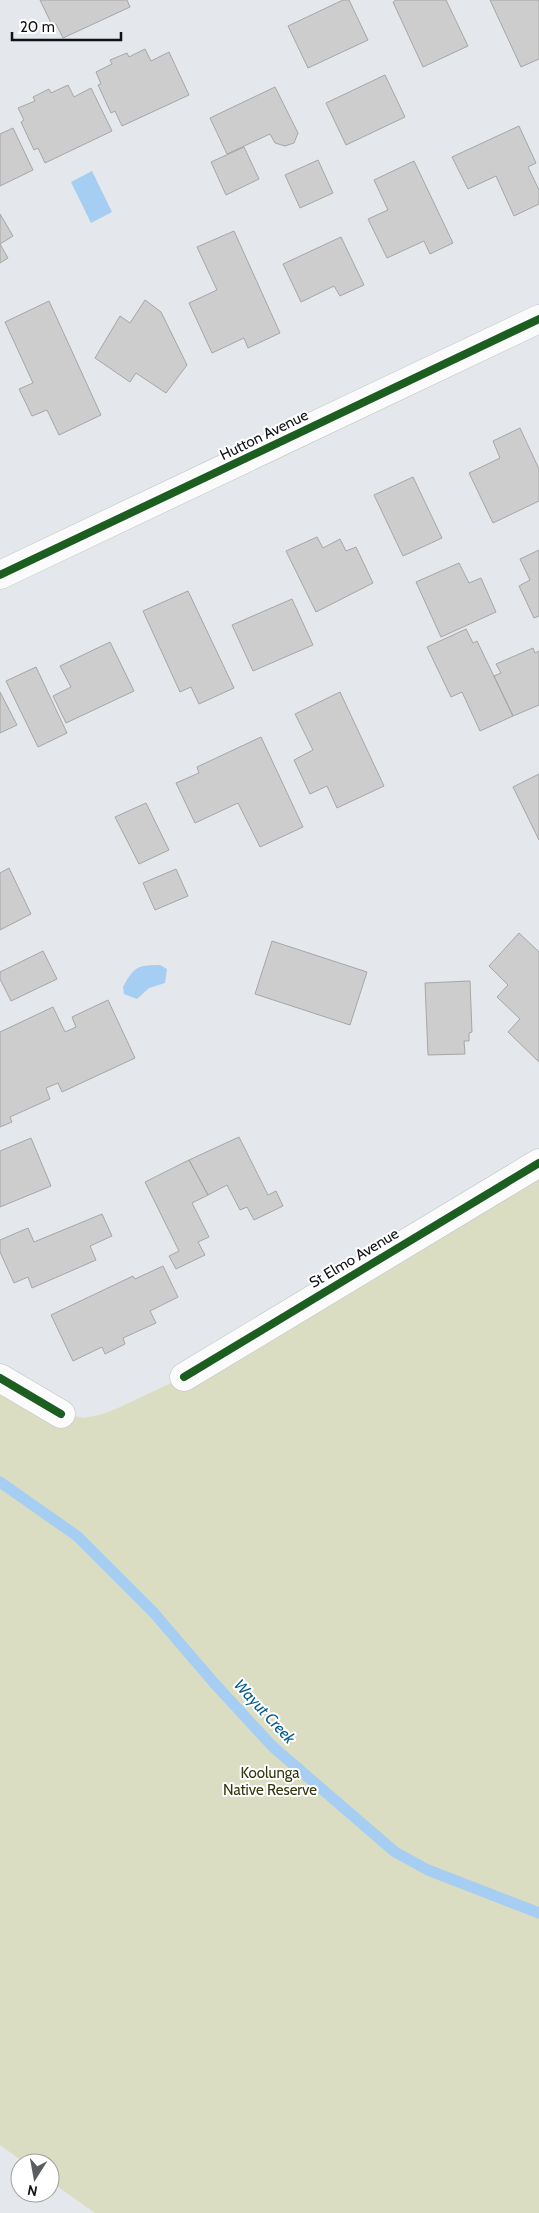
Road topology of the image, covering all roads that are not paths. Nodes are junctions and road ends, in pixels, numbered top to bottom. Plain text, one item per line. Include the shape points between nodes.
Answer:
1 (539, 319) edge
2 (0, 575) edge
3 (539, 1163) edge
4 (184, 1377) dead end
5 (0, 1378) edge
6 (61, 1414) dead end

1 - 2 street, Hutton Avenue
3 - 4 street, St Elmo Avenue
5 - 6 street

